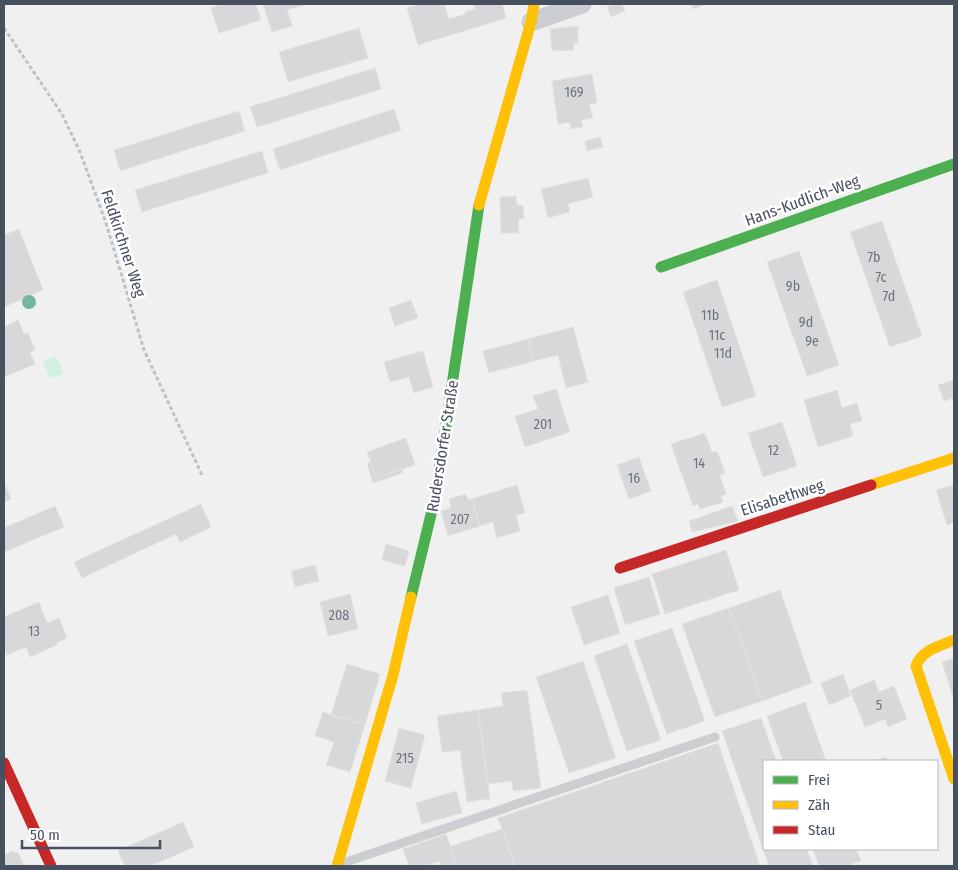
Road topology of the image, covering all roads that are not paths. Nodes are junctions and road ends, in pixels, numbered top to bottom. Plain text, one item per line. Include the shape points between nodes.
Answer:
1 (582, 4) edge
2 (532, 13) edge
3 (954, 164) edge
4 (661, 267) dead end
5 (954, 458) edge
6 (620, 568) dead end
7 (954, 640) edge
8 (715, 737) dead end
9 (4, 763) edge
10 (954, 779) edge
11 (338, 865) edge
12 (51, 866) edge

1 - 2 street, Rudersdorfer Straße
2 - 11 street, Rudersdorfer Straße via 480,200 433,508 392,675
3 - 4 street, Hans-Kudlich-Weg
5 - 6 street, Elisabethweg
7 - 10 street via 924,653 916,666
8 - 11 lane
9 - 12 street

